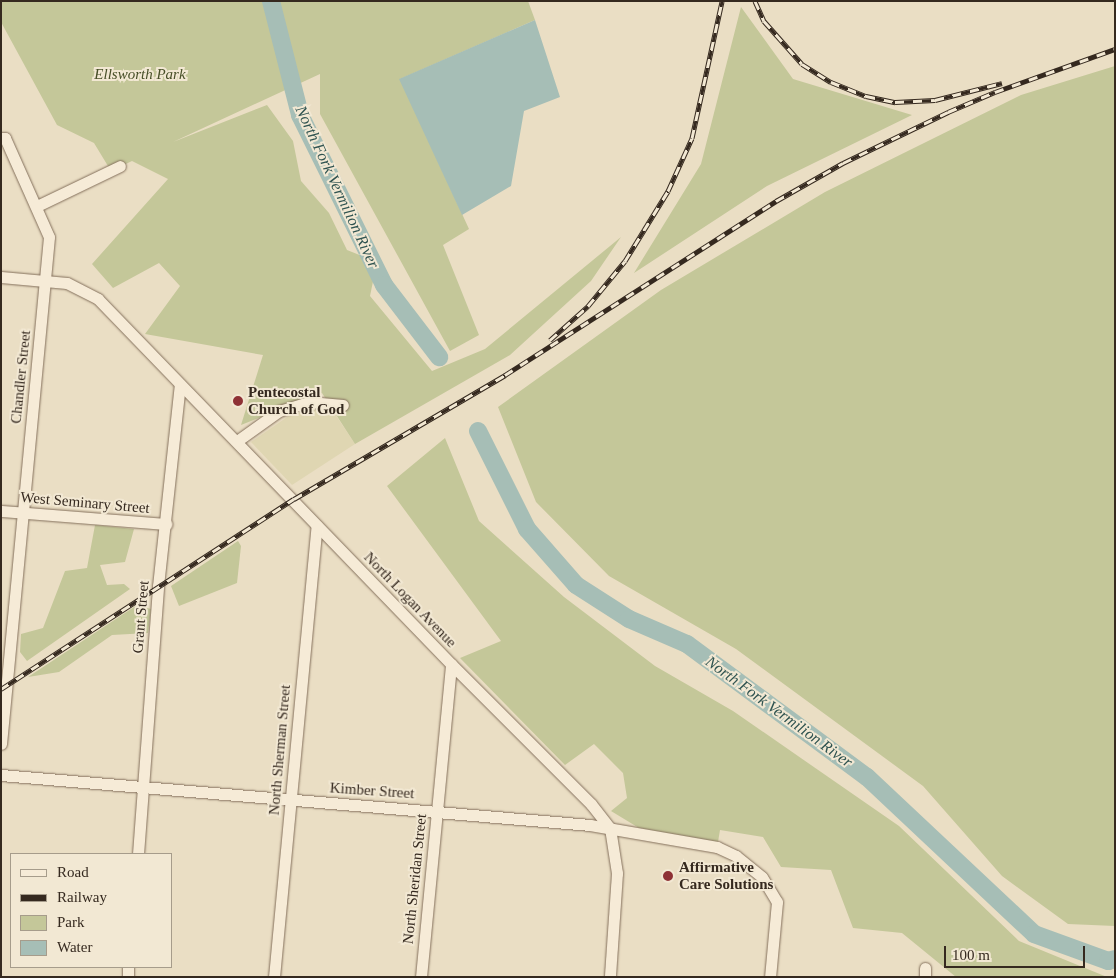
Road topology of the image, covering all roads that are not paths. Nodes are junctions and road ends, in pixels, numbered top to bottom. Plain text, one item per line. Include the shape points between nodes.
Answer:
1 (3, 138) edge
2 (120, 166) dead end
3 (37, 206) junction
4 (1, 277) edge
5 (45, 281) junction
6 (180, 384) junction
7 (343, 405) dead end
8 (237, 441) junction
9 (1, 511) edge
10 (22, 513) junction
11 (166, 524) junction
12 (317, 526) junction
13 (451, 664) junction
14 (1, 744) edge
15 (1, 775) edge
16 (144, 788) junction
17 (291, 800) junction
18 (437, 811) junction
19 (610, 828) junction
20 (138, 853) edge
21 (274, 977) edge
22 (421, 977) edge
23 (610, 977) edge
24 (770, 977) edge

1 - 3 street
2 - 3 street
3 - 5 street via 49,237
4 - 5 street
5 - 6 street, North Logan Avenue via 81,288 98,299
5 - 10 street, Chandler Street
6 - 8 street, North Logan Avenue
6 - 11 street, Grant Street
7 - 8 street via 309,402 279,411
8 - 12 street, North Logan Avenue
9 - 10 street, West Seminary Street
10 - 11 street, West Seminary Street
10 - 14 street, Chandler Street
11 - 16 street, Grant Street
12 - 13 street, North Logan Avenue
12 - 17 street, North Sherman Street
13 - 18 street, North Sheridan Street
13 - 19 street, North Logan Avenue via 591,804
15 - 16 street, Kimber Street
16 - 17 street, Kimber Street
16 - 20 street, Grant Street
17 - 18 street, Kimber Street
17 - 21 street, North Sherman Street
18 - 19 street, Kimber Street
18 - 22 street, North Sheridan Street
19 - 23 street, North Logan Avenue via 617,873
19 - 24 street, Kimber Street via 717,847 736,856 762,877 777,902

